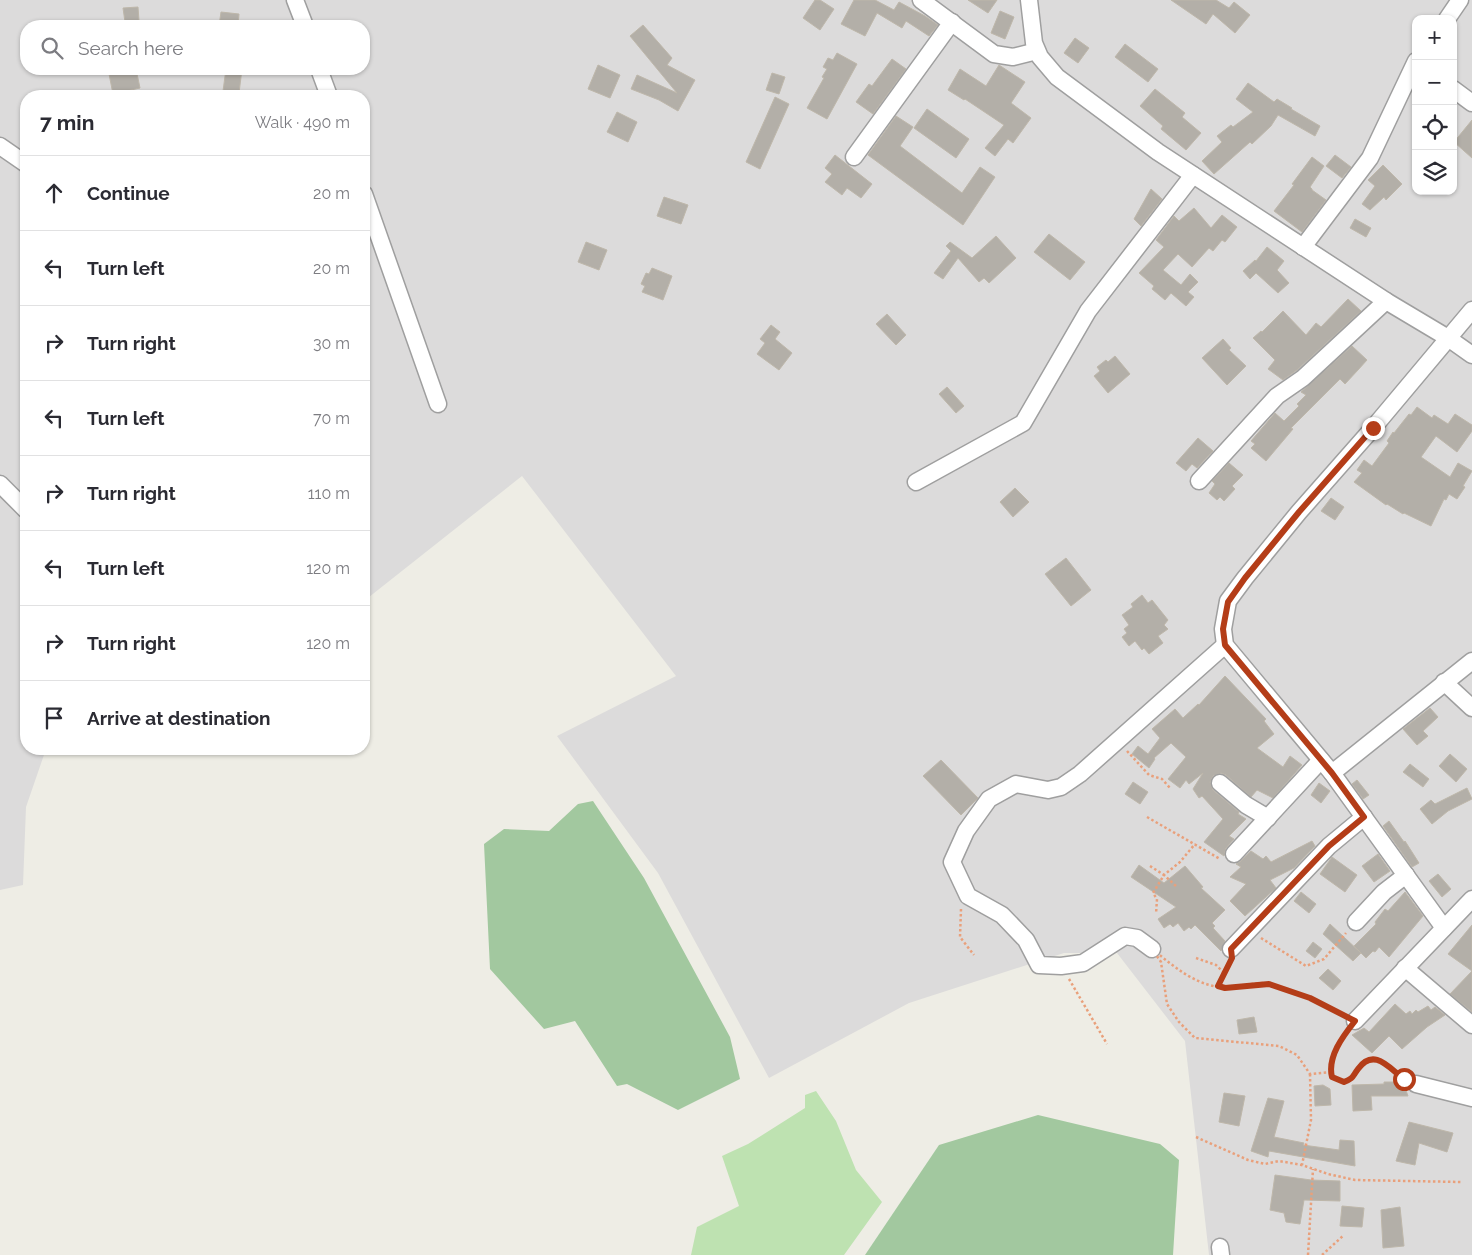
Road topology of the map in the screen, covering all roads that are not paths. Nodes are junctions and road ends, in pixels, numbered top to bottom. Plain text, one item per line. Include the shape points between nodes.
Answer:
1 (295, 0) edge
2 (921, 0) edge
3 (1028, 0) edge
4 (1460, 0) edge
5 (1450, 15) edge
6 (302, 20) edge
7 (952, 22) junction
8 (1037, 50) junction
9 (1412, 69) edge
10 (322, 75) edge
11 (327, 90) edge
12 (1457, 92) edge
13 (1472, 103) edge
14 (0, 146) edge
15 (854, 157) dead end
16 (20, 160) edge
17 (1193, 175) junction
18 (370, 211) edge
19 (1303, 247) junction
20 (1386, 301) junction
21 (1472, 310) edge
22 (1448, 338) junction
23 (1472, 355) edge
24 (438, 404) dead end
25 (1199, 481) dead end
26 (916, 482) dead end
27 (0, 484) edge
28 (20, 504) edge
29 (1225, 645) junction
30 (1472, 660) edge
31 (1444, 682) junction
32 (1472, 708) edge
33 (1321, 760) junction
34 (1332, 773) junction
35 (1220, 783) dead end
36 (1364, 817) junction
37 (1268, 818) junction
38 (1234, 854) road end
39 (1406, 875) junction
40 (1472, 899) edge
41 (1356, 922) road end
42 (1444, 928) junction
43 (1152, 949) road end
44 (1231, 949) road end
45 (1405, 968) junction
46 (1355, 1021) road end
47 (1472, 1025) edge
48 (1416, 1084) road end
49 (1472, 1098) edge

1 - 6 street
2 - 7 street
3 - 8 street
4 - 5 street
7 - 8 street via 994,54 1013,57
7 - 15 street
8 - 17 street via 1057,77
9 - 19 street via 1370,158
10 - 11 street
12 - 13 street
14 - 16 street
17 - 19 street
17 - 26 street via 1088,311 1023,423
18 - 24 street
19 - 20 street
20 - 22 street
20 - 25 street via 1303,378 1277,396
21 - 22 street
22 - 23 street
22 - 29 street via 1239,586 1228,602 1223,629
27 - 28 street
29 - 33 street
29 - 43 street via 1080,774 1048,790 1016,784 989,800 966,831 952,862 968,896 1002,915 1026,940 1039,965 1083,963 1125,936 1138,938
30 - 31 street
31 - 32 street
31 - 34 street
33 - 34 street
33 - 37 street
34 - 36 street
35 - 37 street
36 - 39 street
36 - 44 street via 1329,846
37 - 38 street
39 - 41 street via 1384,892
39 - 42 street
40 - 42 street
42 - 45 street
45 - 46 street
45 - 47 street
48 - 49 street

